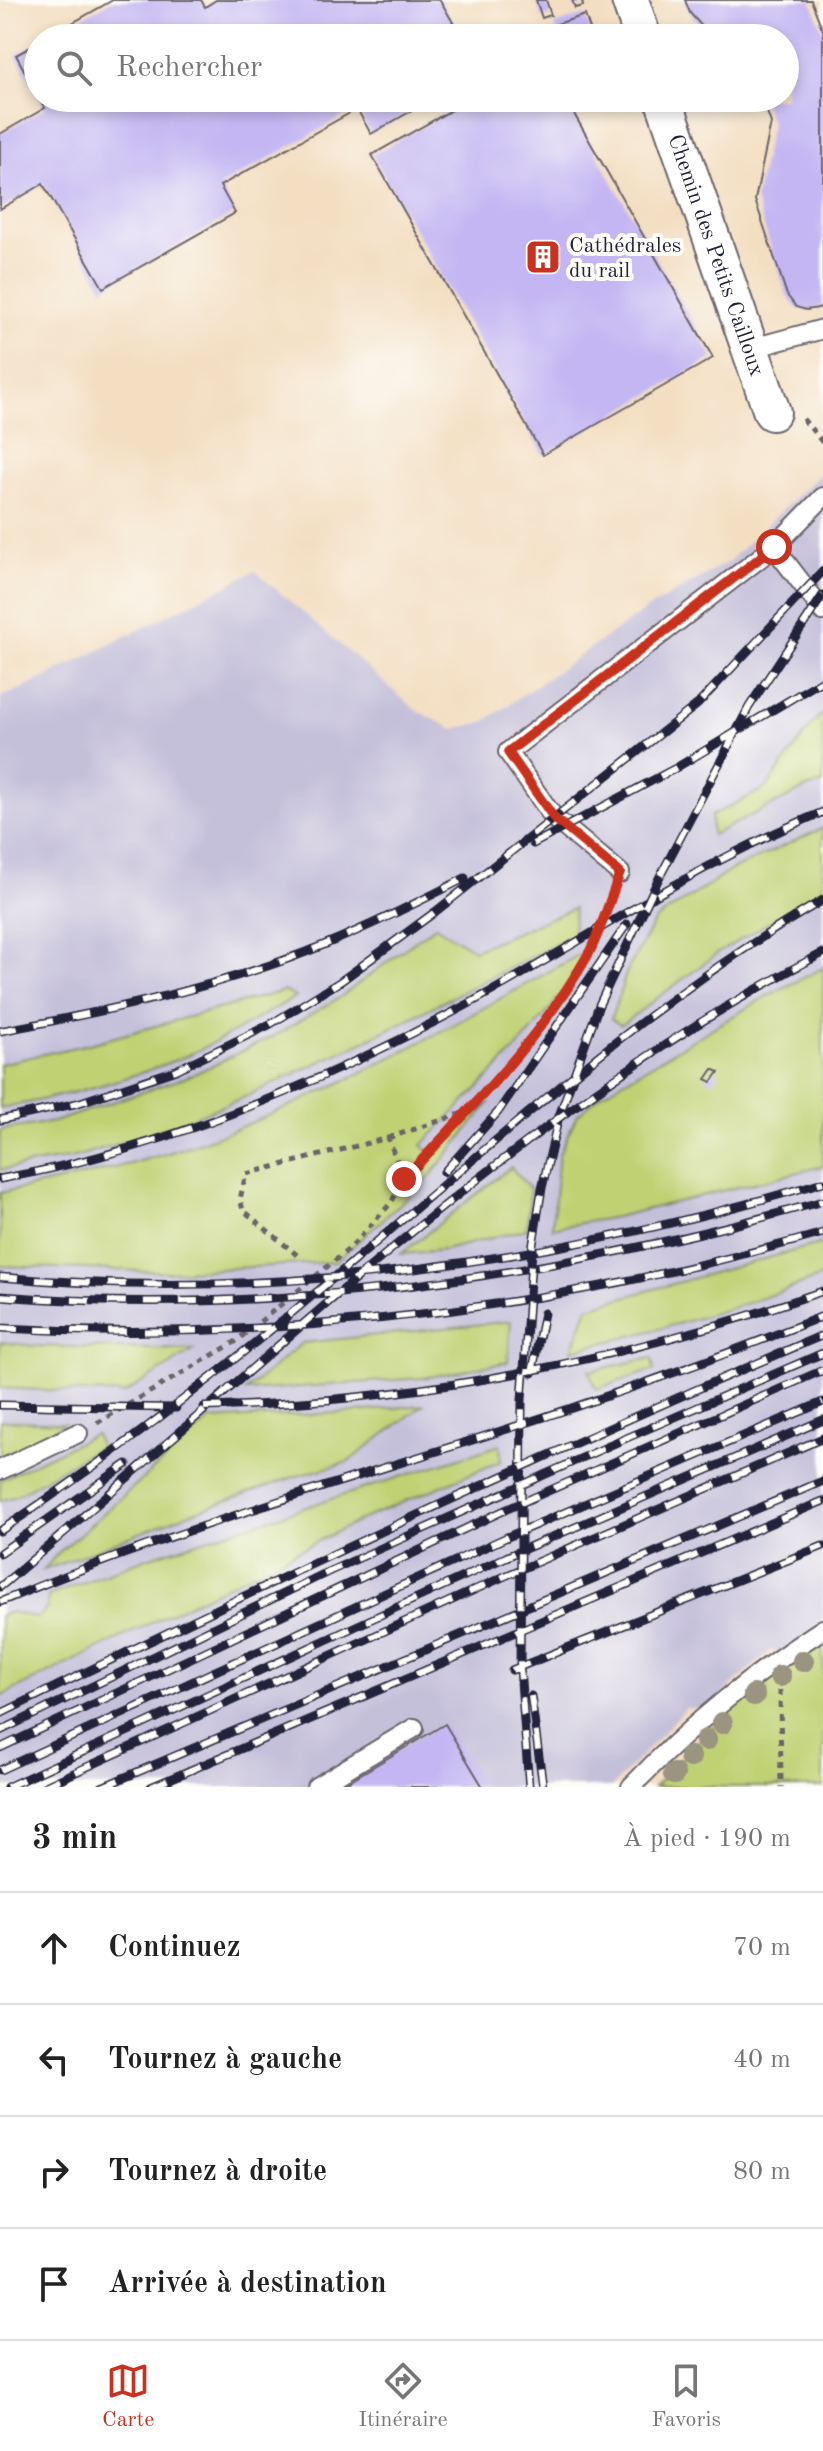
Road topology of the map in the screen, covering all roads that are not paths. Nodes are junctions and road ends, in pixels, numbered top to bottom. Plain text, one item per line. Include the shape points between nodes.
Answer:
1 (630, 0) edge
2 (638, 24) edge
3 (668, 112) edge
4 (823, 329) edge
5 (749, 349) junction
6 (772, 412) dead end
7 (823, 497) edge
8 (774, 547) junction
9 (823, 611) edge
10 (620, 873) road end
11 (78, 1433) road end
12 (0, 1470) edge
13 (823, 1629) edge
14 (414, 1728) dead end
15 (316, 1787) edge
16 (631, 1787) edge

1 - 2 street
3 - 5 street, Chemin des Petits Cailloux
4 - 5 lane
5 - 6 street, Chemin des Petits Cailloux
7 - 8 lane
8 - 9 lane
8 - 10 lane via 508,752 554,818
11 - 12 lane
13 - 16 lane via 732,1693
14 - 15 lane

